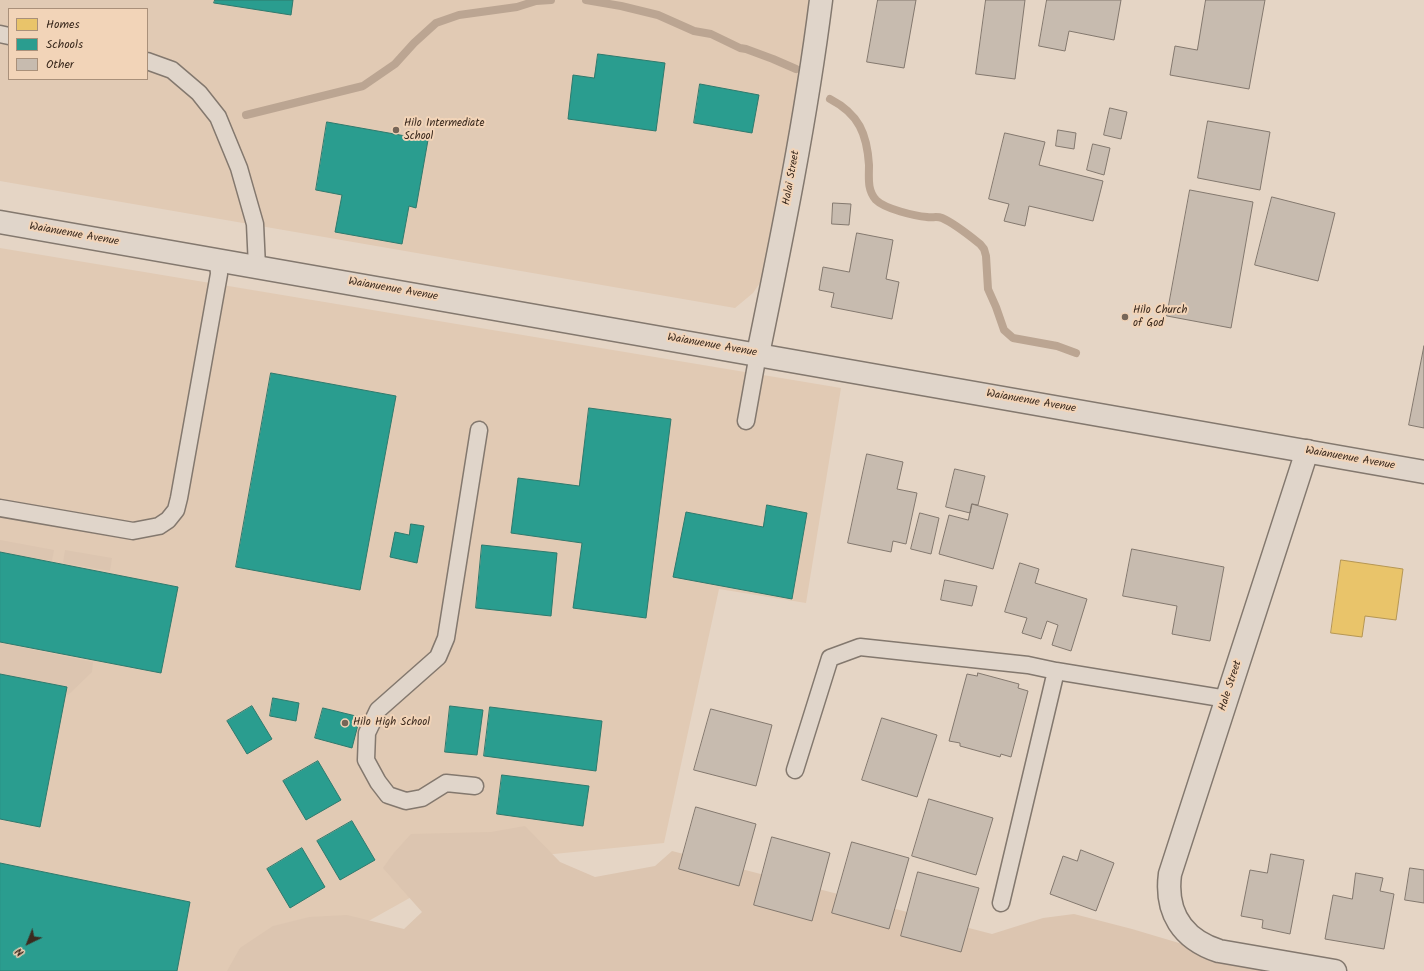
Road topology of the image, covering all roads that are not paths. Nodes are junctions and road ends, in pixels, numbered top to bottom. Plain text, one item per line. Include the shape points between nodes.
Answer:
1 (821, 0) edge
2 (148, 61) edge
3 (0, 222) edge
4 (218, 260) junction
5 (257, 267) junction
6 (758, 354) junction
7 (746, 421) dead end
8 (479, 430) dead end
9 (1307, 451) junction
10 (1424, 472) edge
11 (0, 508) edge
12 (1056, 671) junction
13 (1227, 699) junction
14 (795, 770) dead end
15 (475, 786) dead end
16 (1001, 903) dead end
17 (1335, 971) edge

1 - 6 main road, Halai Street via 813,66
2 - 5 lane via 172,70 199,93 218,117 239,168 256,224
3 - 4 main road, Waianuenue Avenue
4 - 5 main road, Waianuenue Avenue
4 - 11 lane via 219,274 179,498 176,510 168,520 159,526 133,531
5 - 6 main road, Waianuenue Avenue
6 - 7 lane
6 - 9 main road, Waianuenue Avenue
8 - 15 lane via 446,638 438,657 378,710 367,733 366,760 388,795 406,801 422,798 446,783
9 - 10 main road, Waianuenue Avenue
9 - 13 main road, Hale Street
12 - 13 lane
12 - 14 lane via 1028,665 860,646 836,655 830,658
12 - 16 lane
13 - 17 main road, Hale Street via 1170,874 1170,899 1173,911 1186,933 1207,947

